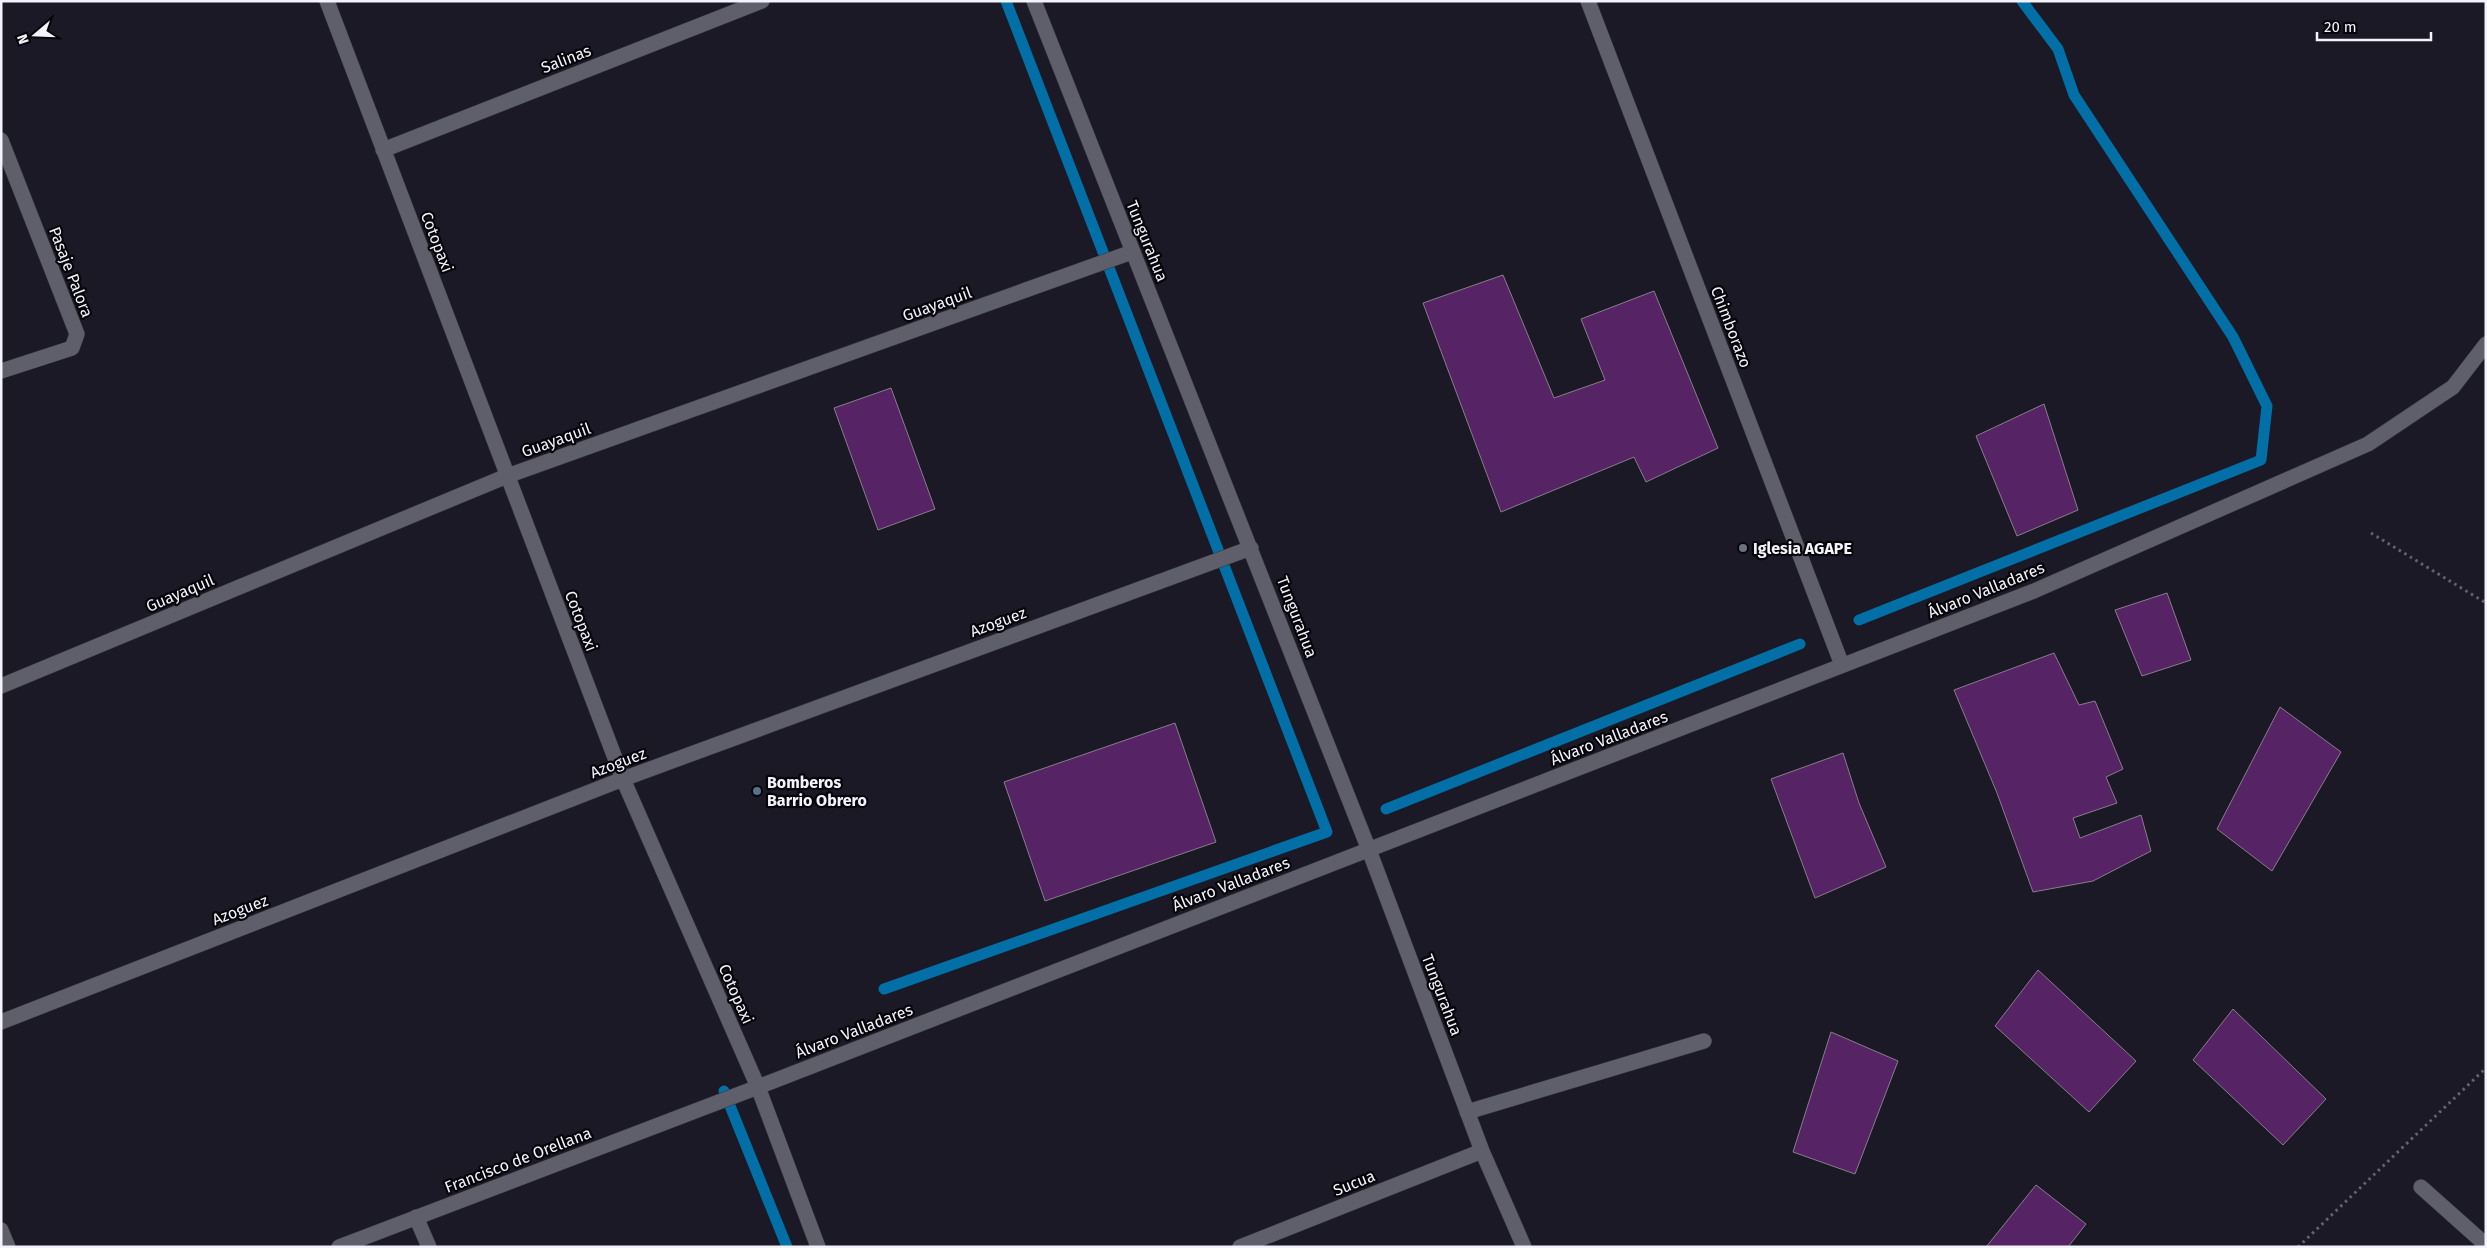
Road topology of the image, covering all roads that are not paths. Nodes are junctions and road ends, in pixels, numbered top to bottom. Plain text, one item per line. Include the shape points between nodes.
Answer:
1 (327, 1) edge
2 (762, 1) edge
3 (1034, 1) edge
4 (1588, 1) edge
5 (1, 140) edge
6 (383, 150) junction
7 (1131, 253) junction
8 (2486, 344) edge
9 (1, 371) edge
10 (508, 476) junction
11 (1248, 549) junction
12 (1842, 665) junction
13 (1, 686) edge
14 (623, 779) junction
15 (1369, 850) junction
16 (1, 1022) edge
17 (1704, 1041) dead end
18 (751, 1089) junction
19 (710, 1105) joint
20 (1467, 1112) junction
21 (1482, 1151) junction
22 (2421, 1188) dead end
23 (416, 1217) junction
24 (1, 1230) edge
25 (2486, 1245) edge
26 (8, 1247) edge
27 (339, 1247) edge
28 (428, 1247) edge
29 (818, 1247) edge
30 (1240, 1247) edge
31 (1524, 1247) edge

1 - 6 street, Cotopaxi
2 - 6 street, Salinas
3 - 7 street, Tungurahua
4 - 12 street, Chimborazo
5 - 9 street, Pasaje Palora via 77,334 72,348
6 - 10 street, Cotopaxi
7 - 10 street, Guayaquil
7 - 11 street, Tungurahua
8 - 12 street, Álvaro Valladares via 2453,387 2368,444 2034,591
10 - 13 street, Guayaquil
10 - 14 street, Cotopaxi
11 - 14 street, Azoguez
11 - 15 street, Tungurahua
12 - 15 street, Álvaro Valladares
14 - 16 street, Azoguez
14 - 18 street, Cotopaxi
15 - 18 street, Álvaro Valladares
15 - 20 street, Tungurahua
17 - 20 street
18 - 19 street, Álvaro Valladares
18 - 29 street, Cotopaxi
19 - 23 street, Francisco de Orellana
20 - 21 street, Tungurahua
21 - 30 street, Sucua
21 - 31 street, Tungurahua
22 - 25 street
23 - 27 street, Francisco de Orellana
23 - 28 street
24 - 26 street

